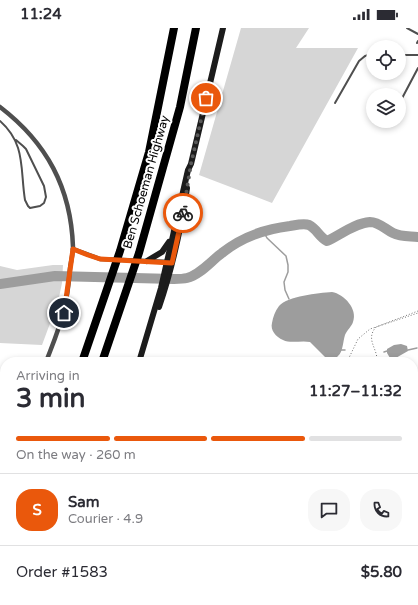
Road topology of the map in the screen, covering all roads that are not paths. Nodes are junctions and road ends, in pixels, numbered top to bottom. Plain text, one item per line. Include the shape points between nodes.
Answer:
1 (174, 28) edge
2 (196, 28) edge
3 (223, 28) edge
4 (407, 28) edge
5 (418, 34) edge
6 (406, 55) edge
7 (418, 55) edge
8 (366, 56) edge
9 (418, 68) edge
10 (406, 91) edge
11 (335, 103) dead end
12 (0, 107) edge
13 (0, 121) edge
14 (16, 140) junction
15 (191, 164) junction
16 (173, 234) junction
17 (73, 249) junction
18 (147, 262) junction
19 (169, 262) junction
20 (48, 357) edge
21 (84, 357) edge
22 (104, 357) edge
23 (142, 357) edge

1 - 21 highway, Ben Schoeman Highway via 149,152 120,251
2 - 22 highway, Ben Schoeman Highway via 180,107 139,253
3 - 15 main road
4 - 5 lane
6 - 7 lane
8 - 11 lane via 359,61
9 - 10 lane
12 - 17 street via 29,132 50,161 65,197
13 - 14 lane
14 - 14 lane via 20,153 25,200 30,208 36,208 44,203 44,186 26,150
15 - 16 main road
15 - 19 main road via 182,219
16 - 18 main road via 164,249
16 - 19 main road
17 - 18 street via 100,259
17 - 20 street via 62,317
18 - 19 street
19 - 23 main road

